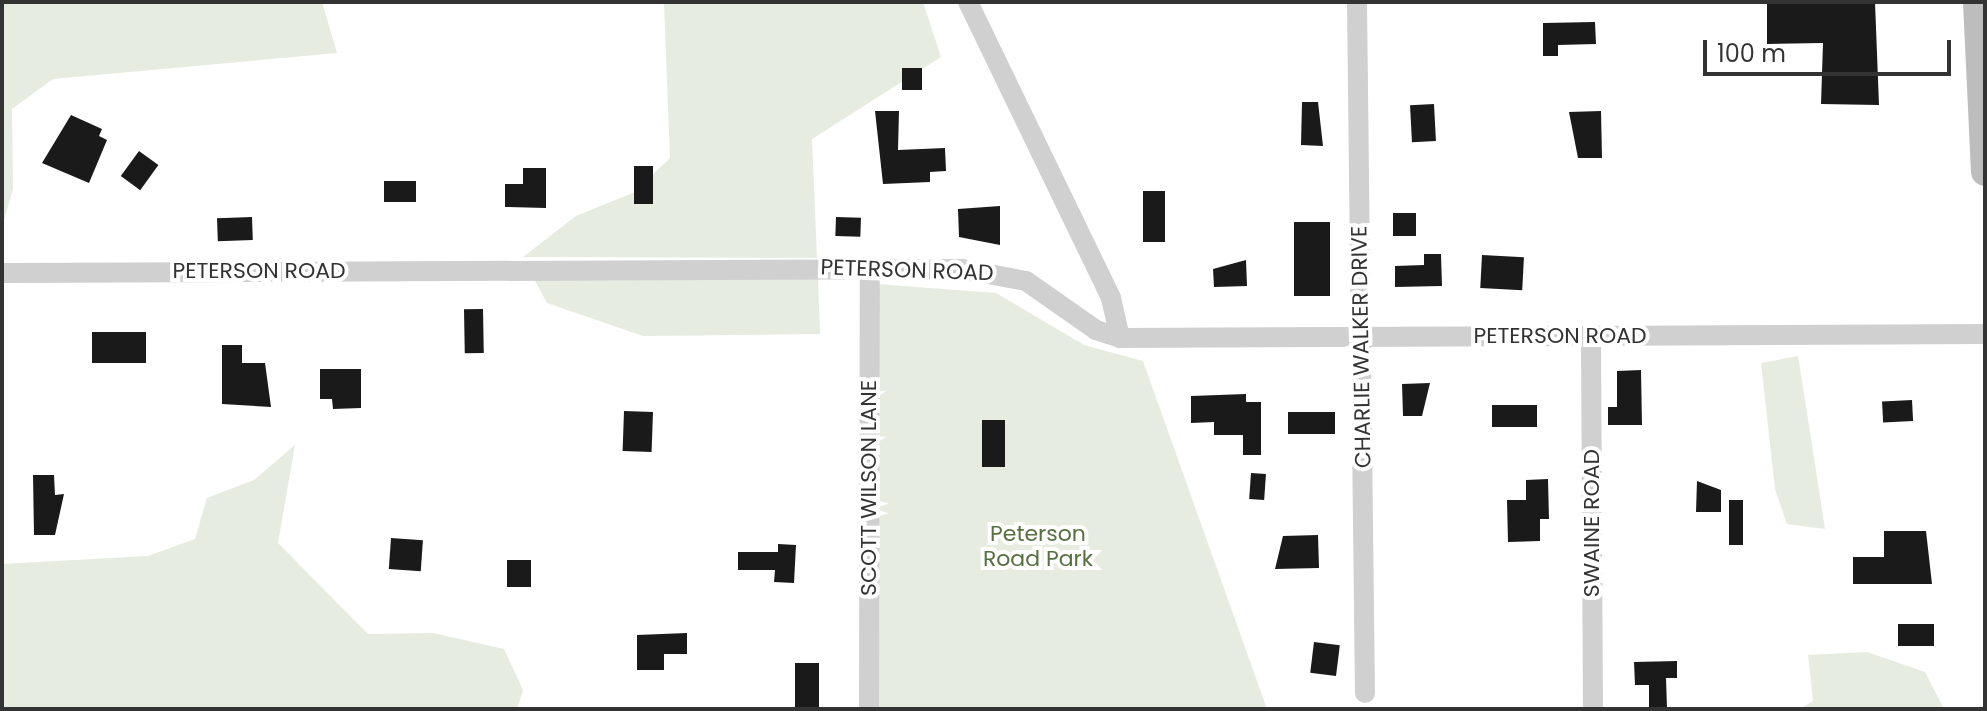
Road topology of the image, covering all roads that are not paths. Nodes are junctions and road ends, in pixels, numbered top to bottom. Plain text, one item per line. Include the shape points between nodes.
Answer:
1 (968, 2) edge
2 (1357, 2) edge
3 (1977, 2) edge
4 (1985, 172) edge
5 (870, 267) junction
6 (2, 273) edge
7 (1985, 334) edge
8 (1591, 336) junction
9 (1120, 338) junction
10 (1362, 338) junction
11 (1365, 693) dead end
12 (869, 709) edge
13 (1593, 709) edge

1 - 9 street via 1111,298
2 - 10 street, CHARLIE WALKER DRIVE
3 - 4 main road
5 - 6 street, PETERSON ROAD
5 - 9 street, PETERSON ROAD via 1008,274
5 - 12 street, SCOTT WILSON LANE
7 - 8 street, PETERSON ROAD
8 - 10 street, PETERSON ROAD
8 - 13 street, SWAINE ROAD
9 - 10 street, PETERSON ROAD
10 - 11 street, CHARLIE WALKER DRIVE

